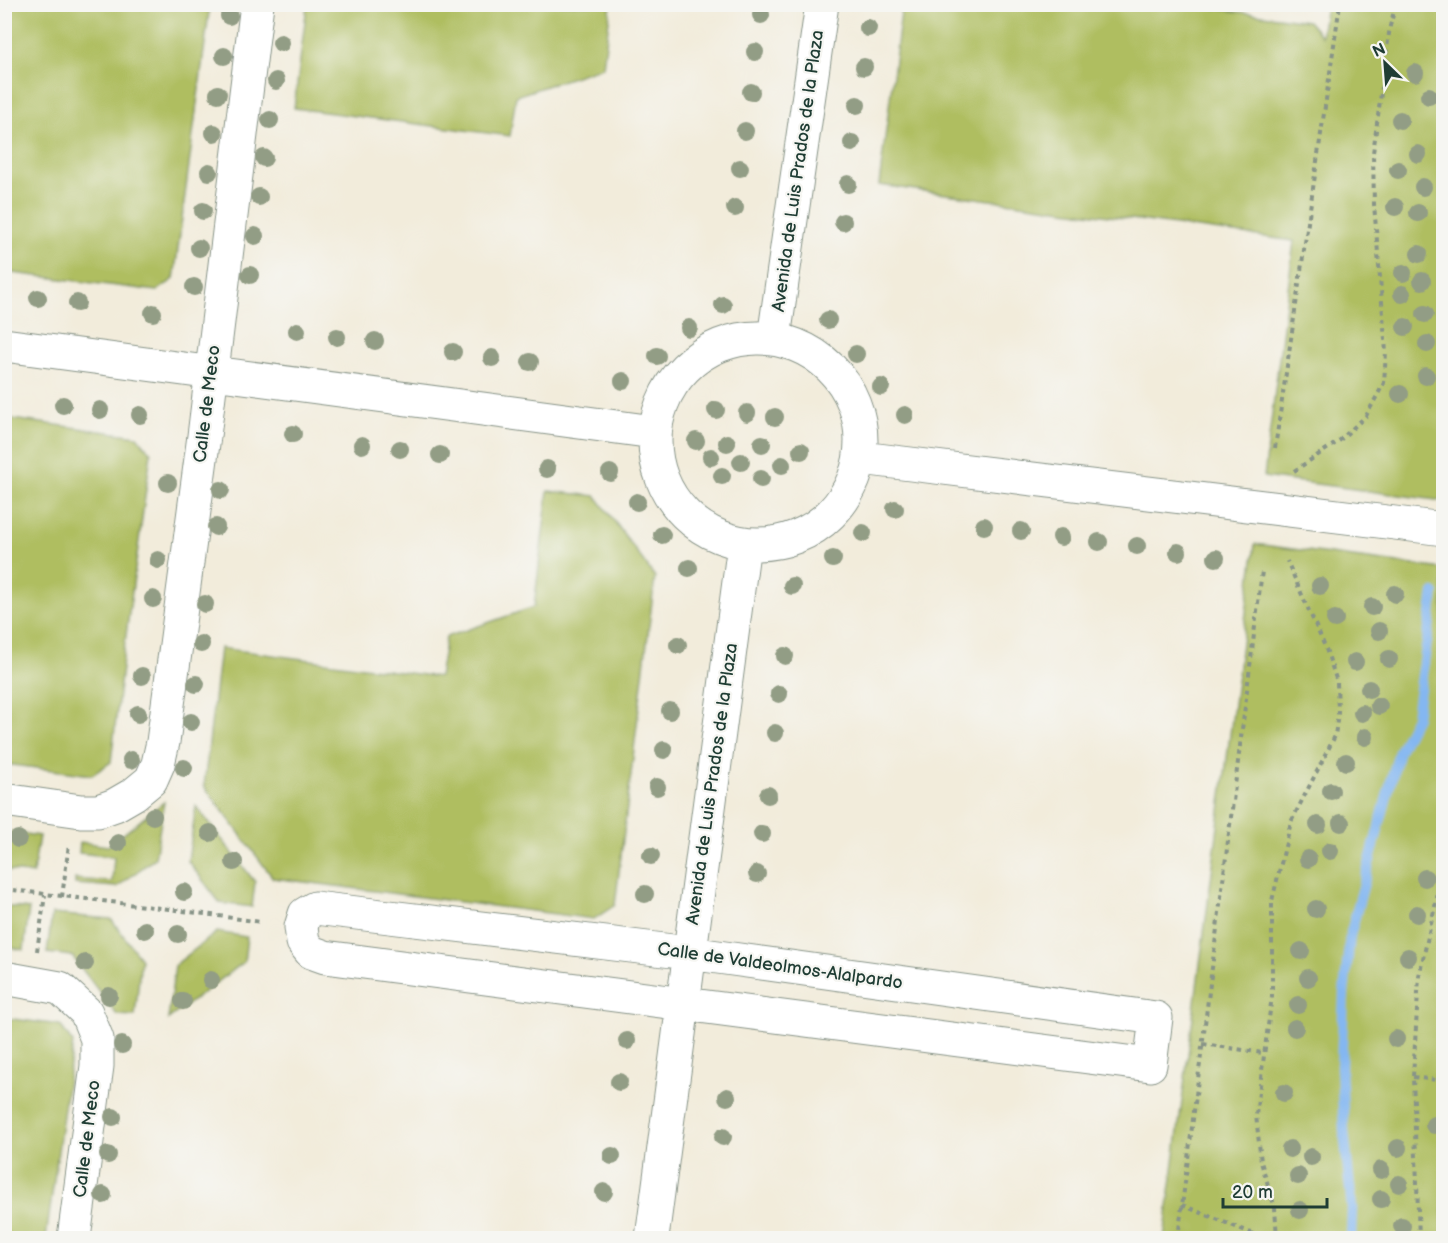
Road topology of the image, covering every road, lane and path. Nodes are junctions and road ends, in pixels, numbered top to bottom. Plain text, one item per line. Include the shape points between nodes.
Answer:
1 (256, 4) edge
2 (822, 4) edge
3 (1340, 4) edge
4 (1396, 4) edge
5 (774, 338) junction
6 (4, 345) edge
7 (211, 374) junction
8 (654, 432) junction
9 (1275, 448) dead end
10 (861, 458) junction
11 (1294, 471) dead end
12 (1443, 529) edge
13 (744, 544) junction
14 (1287, 561) dead end
15 (1262, 571) dead end
16 (4, 800) edge
17 (70, 843) dead end
18 (1443, 867) edge
19 (4, 890) edge
20 (45, 895) junction
21 (62, 897) junction
22 (261, 922) dead end
23 (689, 953) junction
24 (36, 957) dead end
25 (4, 978) edge
26 (683, 1004) junction
27 (1203, 1044) junction
28 (1263, 1053) junction
29 (1413, 1077) junction
30 (1443, 1081) edge
31 (1182, 1205) junction
32 (74, 1239) edge
33 (652, 1239) edge
34 (1178, 1239) edge
35 (1263, 1239) edge
36 (1277, 1239) edge
37 (1419, 1239) edge

1 - 7 street, Calle de Meco
2 - 5 street, Avenida de Luis Prados de la Plaza
3 - 9 path
4 - 11 path via 1373,153 1386,352 1384,383 1366,416 1339,441
5 - 8 street via 732,341 694,360 667,392
5 - 10 street via 818,356 849,390 858,412
6 - 7 street
7 - 8 street
7 - 16 street, Calle de Meco via 163,742 151,780 134,794 98,811
8 - 13 street via 663,484 677,506 696,525 718,537
10 - 12 street
10 - 13 street via 850,489 832,514 806,533 776,544
13 - 23 street, Avenida de Luis Prados de la Plaza
14 - 28 path via 1326,649 1336,682 1338,713 1335,736 1291,822 1280,863 1272,901 1272,996
15 - 27 path
17 - 21 path
18 - 29 path via 1419,976
19 - 20 path
20 - 21 path
20 - 24 path
21 - 22 path
23 - 26 street, Avenida de Luis Prados de la Plaza
23 - 26 street, Calle de Valdeolmos-Alalpardo via 315,908 305,914 301,927 303,942 311,952 325,957
23 - 26 street, Calle de Valdeolmos-Alalpardo via 1156,1018 1150,1065
25 - 32 street, Calle de Meco via 60,988 86,1012 97,1039 97,1066
26 - 33 street, Avenida de Luis Prados de la Plaza
27 - 28 path
27 - 31 path
28 - 36 path via 1256,1115 1261,1162 1275,1208
29 - 30 path
29 - 37 path
31 - 34 path
31 - 35 path

